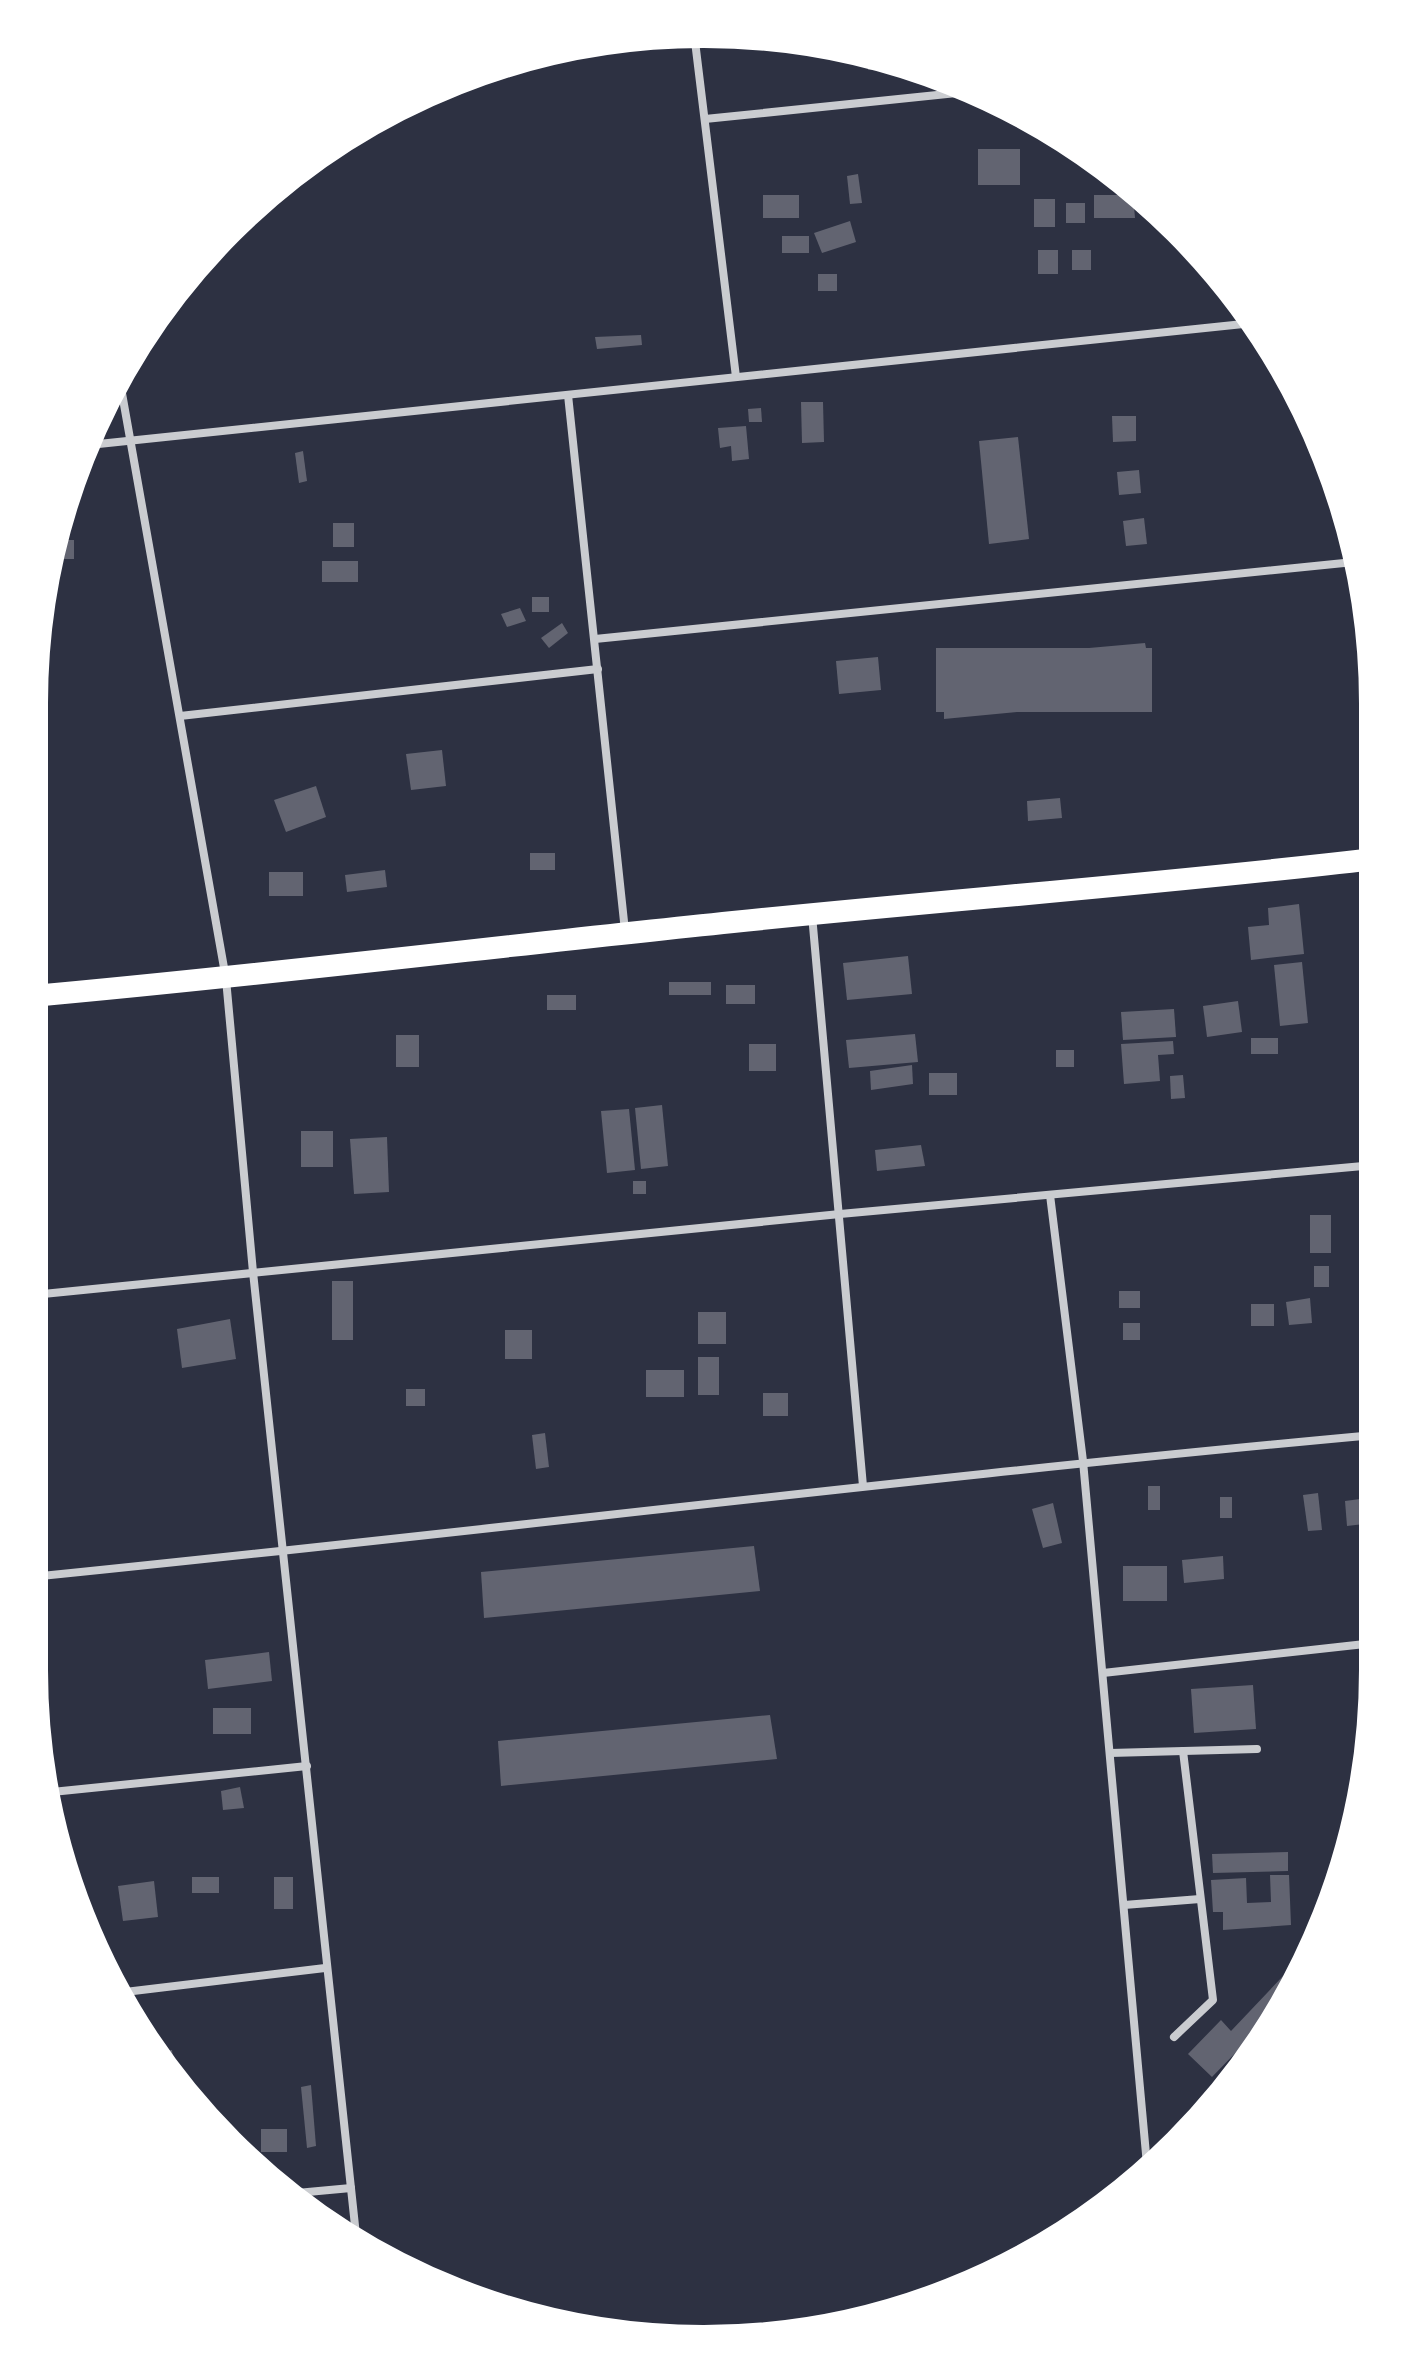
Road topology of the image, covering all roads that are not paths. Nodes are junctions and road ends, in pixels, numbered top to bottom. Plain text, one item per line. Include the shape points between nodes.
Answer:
1 (696, 46) edge
2 (949, 94) edge
3 (705, 119) junction
4 (1240, 324) edge
5 (736, 377) junction
6 (568, 395) junction
7 (123, 396) edge
8 (131, 440) junction
9 (100, 444) edge
10 (1345, 563) edge
11 (595, 639) junction
12 (598, 669) junction
13 (180, 716) junction
14 (1361, 861) edge
15 (812, 914) junction
16 (625, 933) junction
17 (226, 979) junction
18 (46, 995) edge
19 (1361, 1166) edge
20 (1050, 1195) junction
21 (840, 1214) junction
22 (253, 1272) junction
23 (46, 1294) edge
24 (1361, 1436) edge
25 (1083, 1461) junction
26 (863, 1486) junction
27 (283, 1552) junction
28 (46, 1576) edge
29 (1361, 1644) edge
30 (1103, 1673) junction
31 (1257, 1749) dead end
32 (1183, 1751) junction
33 (1110, 1753) junction
34 (307, 1766) junction
35 (58, 1791) edge
36 (1200, 1899) junction
37 (1124, 1905) junction
38 (325, 1968) junction
39 (130, 1991) edge
40 (1174, 2037) dead end
41 (1146, 2155) edge
42 (351, 2188) junction
43 (305, 2192) edge
44 (355, 2227) edge

1 - 3 street
2 - 3 street
3 - 5 street
4 - 5 street
5 - 6 street
6 - 8 street
6 - 11 street
7 - 8 street
8 - 9 street
8 - 13 street
10 - 11 street
11 - 12 street
12 - 13 street
12 - 16 street
13 - 17 street
14 - 15 highway
15 - 16 highway
15 - 21 street
16 - 17 highway
17 - 18 highway
17 - 22 street
19 - 20 street
20 - 21 street
20 - 25 street
21 - 22 street
21 - 26 street
22 - 23 street
22 - 27 street
24 - 25 street
25 - 26 street
25 - 30 street
26 - 27 street
27 - 28 street
27 - 34 street
29 - 30 street
30 - 33 street
31 - 32 street
32 - 33 street
32 - 36 street
33 - 37 street
34 - 35 street
34 - 38 street
36 - 37 street
36 - 40 street via 1213,2000
37 - 41 street
38 - 39 street
38 - 42 street
42 - 43 street
42 - 44 street

